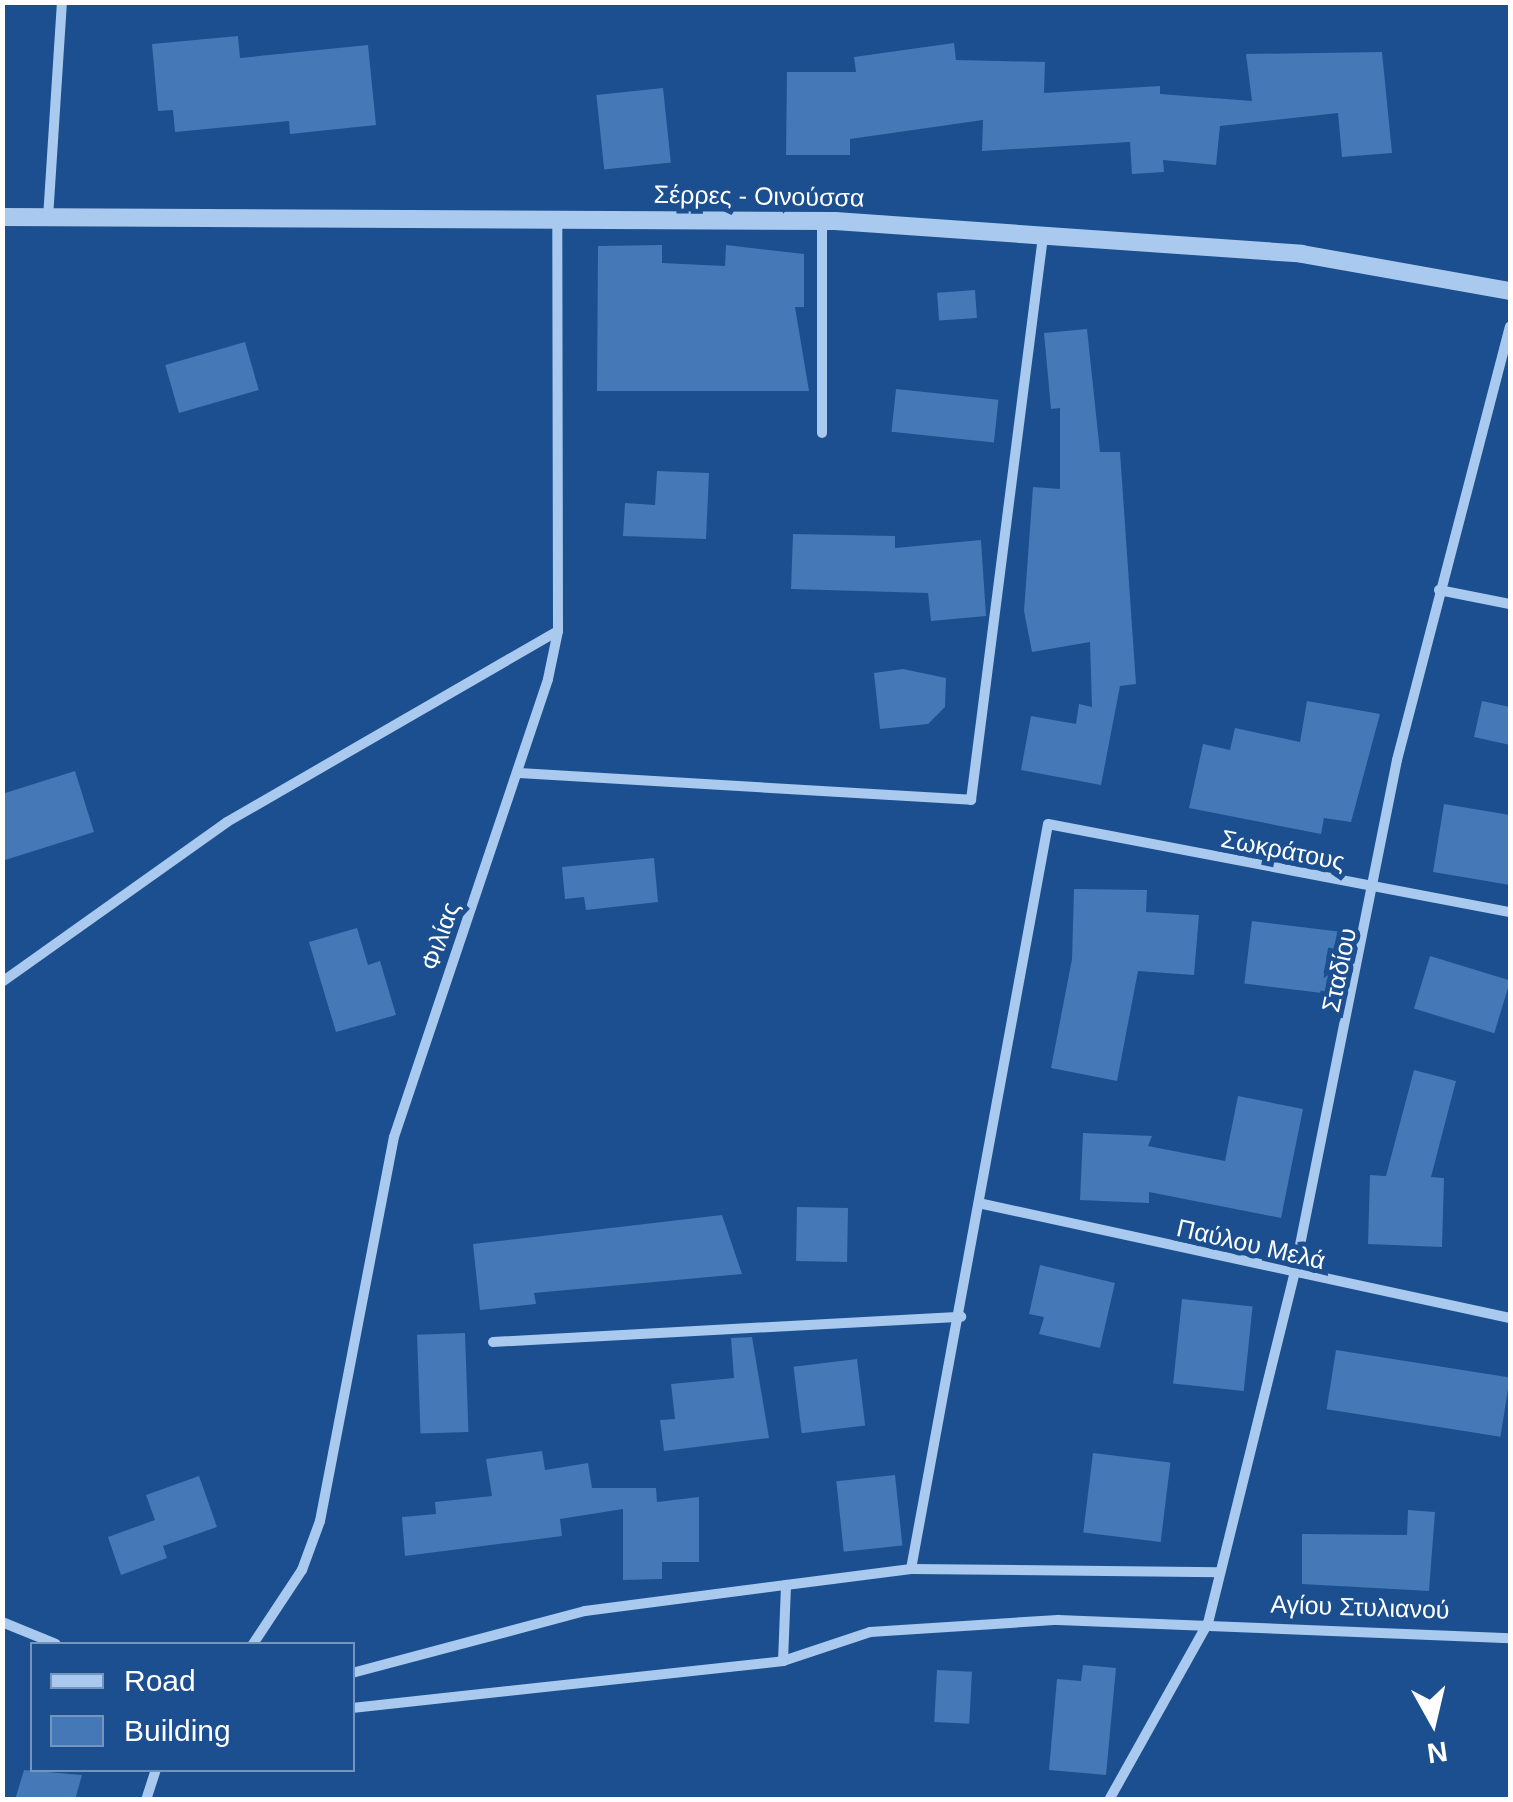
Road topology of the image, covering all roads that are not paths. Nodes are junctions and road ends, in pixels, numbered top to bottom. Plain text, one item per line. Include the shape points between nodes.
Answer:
1 (62, 2) edge
2 (2, 217) edge
3 (48, 218) junction
4 (557, 221) junction
5 (822, 221) junction
6 (1043, 236) junction
7 (1510, 291) edge
8 (1510, 326) edge
9 (822, 433) dead end
10 (1439, 590) junction
11 (1510, 604) edge
12 (558, 631) junction
13 (518, 772) junction
14 (1376, 888) junction
15 (1510, 912) edge
16 (2, 982) edge
17 (984, 1204) junction
18 (1294, 1275) junction
19 (961, 1317) junction
20 (1510, 1318) edge
21 (492, 1342) dead end
22 (911, 1569) junction
23 (1219, 1572) junction
24 (786, 1585) junction
25 (2, 1622) edge
26 (1208, 1623) junction
27 (1510, 1638) edge
28 (51, 1642) edge
29 (254, 1642) edge
30 (783, 1661) junction
31 (355, 1672) edge
32 (355, 1708) edge
33 (155, 1772) edge
34 (146, 1800) edge
35 (1110, 1800) edge

1 - 3 street
2 - 3 street, Σέρρες - Οινούσσα
3 - 4 street, Σέρρες - Οινούσσα
4 - 5 street, Σέρρες - Οινούσσα
4 - 12 street, Φιλίας
5 - 6 street, Σέρρες - Οινούσσα
5 - 9 street
6 - 7 street, Σέρρες - Οινούσσα via 1302,254
6 - 13 street via 971,800
8 - 10 street, Σταδίου
10 - 11 street
10 - 14 street, Σταδίου via 1397,760
12 - 13 street, Φιλίας
12 - 16 street via 227,822
13 - 29 street, Φιλίας via 394,1136 320,1520 302,1570
14 - 15 street, Σωκράτους
14 - 17 street, Σωκράτους via 1048,824
14 - 18 street, Σταδίου
17 - 18 street, Παύλου Μελά
17 - 19 street
18 - 20 street, Παύλου Μελά
18 - 23 street, Σταδίου
19 - 21 street
19 - 22 street
22 - 23 street
22 - 24 street
23 - 26 street, Σταδίου
24 - 30 street
24 - 31 street via 585,1612
25 - 28 street
26 - 27 street, Αγίου Στυλιανού
26 - 30 street, Αγίου Στυλιανού via 1058,1620 870,1632
26 - 35 street, Σταδίου
30 - 32 street, Αγίου Στυλιανού
33 - 34 street

